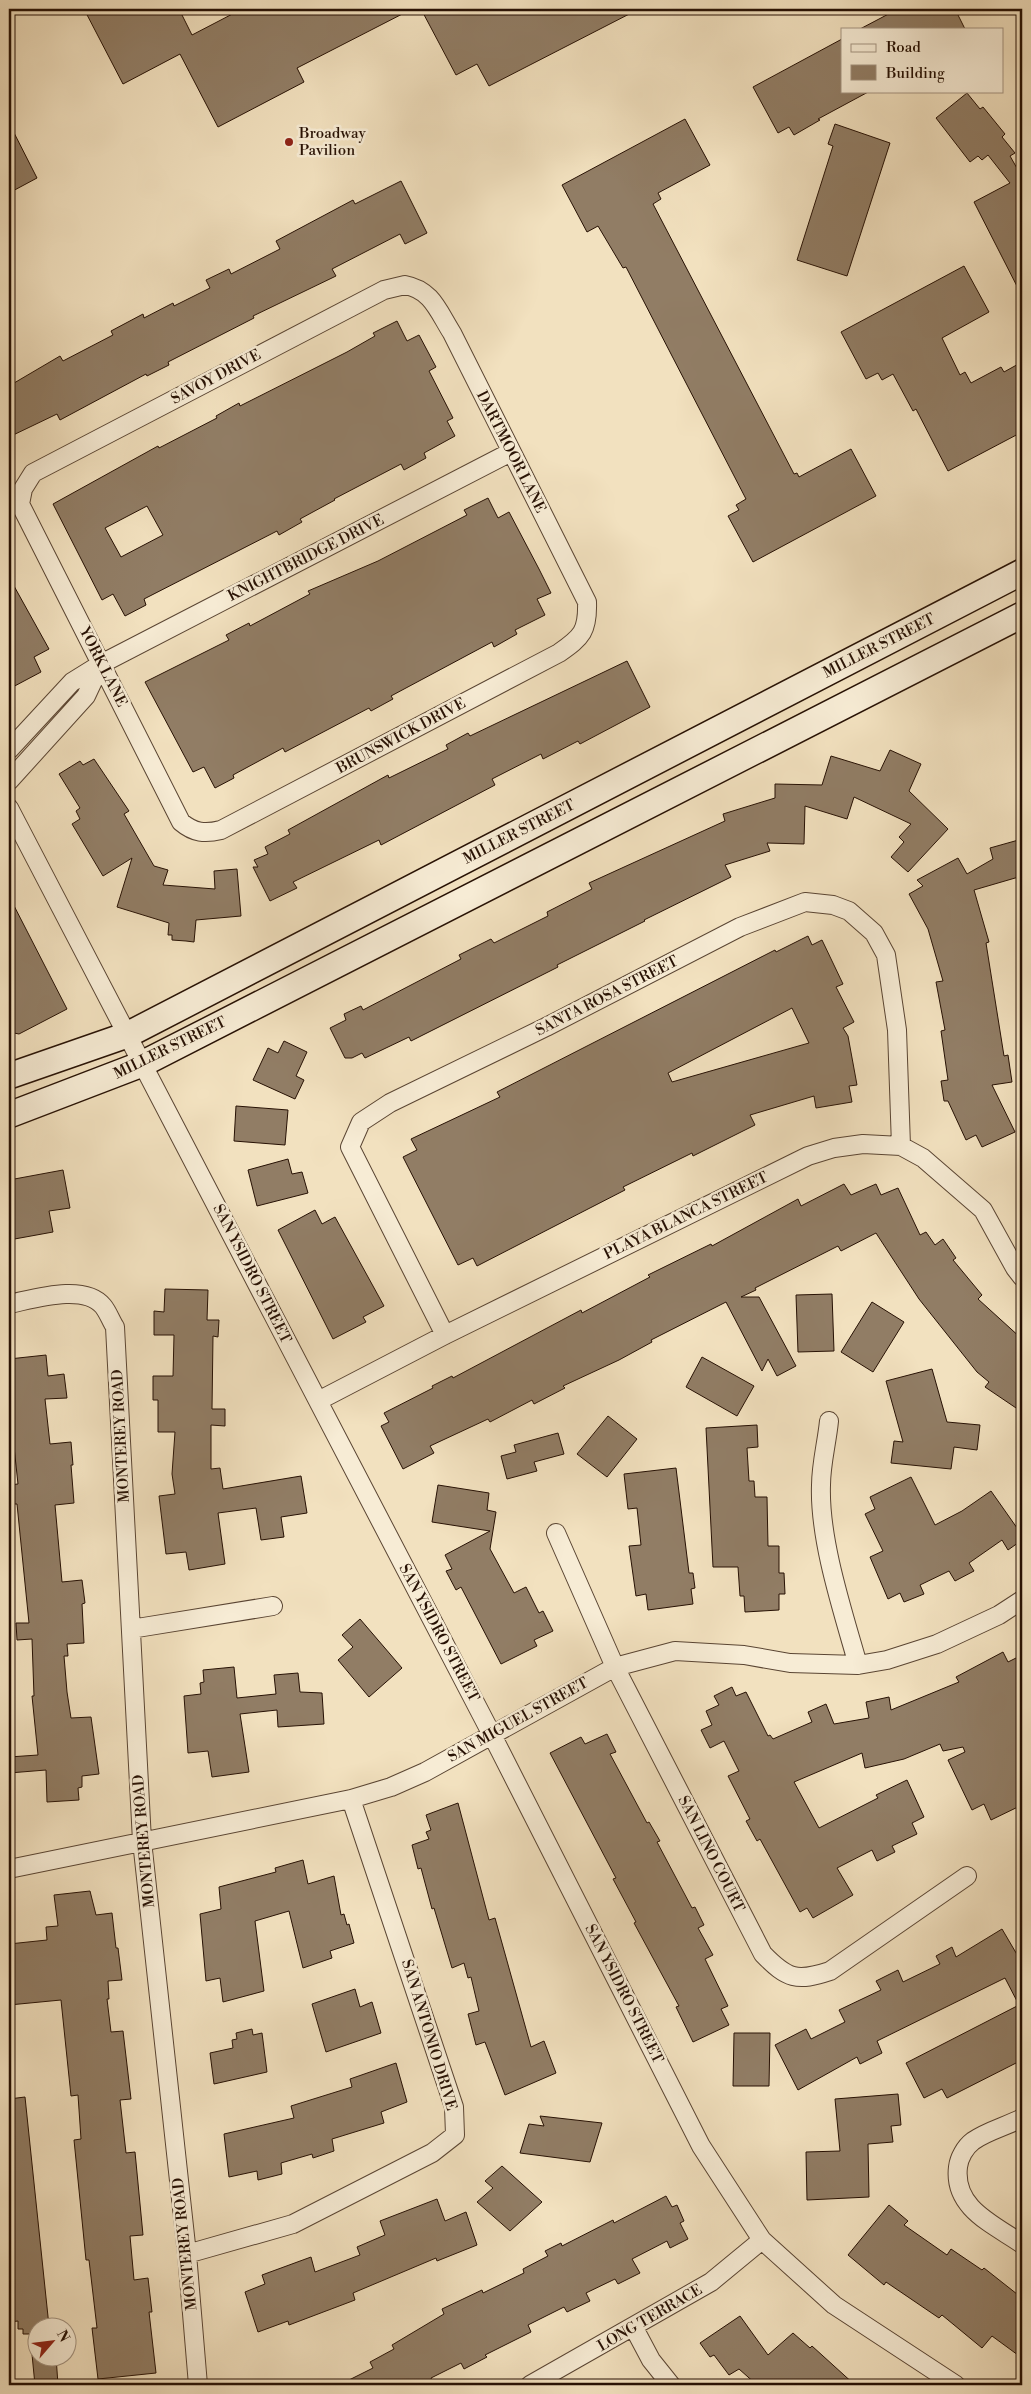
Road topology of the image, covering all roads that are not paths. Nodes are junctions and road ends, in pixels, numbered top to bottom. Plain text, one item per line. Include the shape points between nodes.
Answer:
1 (419, 288) joint
2 (511, 452) junction
3 (23, 489) joint
4 (1022, 572) edge
5 (1022, 615) edge
6 (588, 622) joint
7 (101, 664) junction
8 (9, 750) edge
9 (9, 781) edge
10 (9, 808) edge
11 (202, 833) joint
12 (127, 1035) junction
13 (142, 1064) junction
14 (9, 1076) edge
15 (9, 1115) edge
16 (901, 1146) junction
17 (1022, 1277) edge
18 (9, 1304) edge
19 (444, 1335) junction
20 (318, 1401) junction
21 (829, 1421) dead end
22 (556, 1533) dead end
23 (1022, 1600) edge
24 (273, 1606) dead end
25 (131, 1629) junction
26 (858, 1665) junction
27 (615, 1667) junction
28 (491, 1733) junction
29 (351, 1799) junction
30 (142, 1841) junction
31 (9, 1869) edge
32 (967, 1876) dead end
33 (1022, 2118) edge
34 (762, 2240) junction
35 (1022, 2244) edge
36 (186, 2254) junction
37 (634, 2328) junction
38 (198, 2385) edge
39 (530, 2385) edge
40 (671, 2385) edge
41 (956, 2385) edge

1 - 2 street, DARTMOOR LANE via 431,299 452,333
1 - 3 street, SAVOY DRIVE via 404,284 384,290 33,473
2 - 6 street, DARTMOOR LANE via 587,602
2 - 7 street, KNIGHTBRIDGE DRIVE
3 - 7 street, YORK LANE via 20,504
4 - 12 street, MILLER STREET
5 - 13 street, MILLER STREET
6 - 11 street, BRUNSWICK DRIVE via 578,640 560,653 221,830
7 - 8 street, KNIGHTBRIDGE DRIVE via 72,682
7 - 9 street via 86,696
7 - 11 street, YORK LANE via 181,822
10 - 12 street, SAN YSIDRO STREET
12 - 13 street, SAN YSIDRO STREET
12 - 14 street, MILLER STREET
13 - 15 street, MILLER STREET
13 - 20 street, SAN YSIDRO STREET
16 - 17 street, PLAYA BLANCA STREET via 923,1158 983,1210
16 - 19 street, PLAYA BLANCA STREET via 863,1144 808,1156
16 - 19 street, SANTA ROSA STREET via 898,1030 886,955 874,933 849,911 833,905 805,902 740,927 390,1103 360,1122 350,1147
18 - 25 street, MONTEREY ROAD via 75,1293 96,1300 104,1307 115,1327
19 - 20 street, PLAYA BLANCA STREET
20 - 28 street, SAN YSIDRO STREET
21 - 26 street via 821,1486 824,1522 834,1579
22 - 27 street, SAN LINO COURT
23 - 26 street, SAN MIGUEL STREET via 999,1615 937,1644 887,1660
24 - 25 street
25 - 30 street, MONTEREY ROAD
26 - 27 street, SAN MIGUEL STREET via 790,1663 675,1651
27 - 28 street, SAN MIGUEL STREET
27 - 32 street, SAN LINO COURT via 763,1954 779,1971 794,1978 811,1978 830,1971
28 - 29 street, SAN MIGUEL STREET via 416,1776
28 - 34 street, SAN YSIDRO STREET via 701,2146
29 - 30 street, SAN MIGUEL STREET
29 - 36 street, SAN ANTONIO DRIVE via 454,2107 455,2135 432,2153 292,2224
30 - 31 street, SAN MIGUEL STREET
30 - 36 street, MONTEREY ROAD
33 - 35 street via 972,2142 959,2159 956,2181 962,2198 974,2211
34 - 37 street, LONG TERRACE via 711,2282
34 - 41 street, SAN YSIDRO STREET via 834,2305
36 - 38 street, MONTEREY ROAD
37 - 39 street, LONG TERRACE
37 - 40 street via 651,2360

